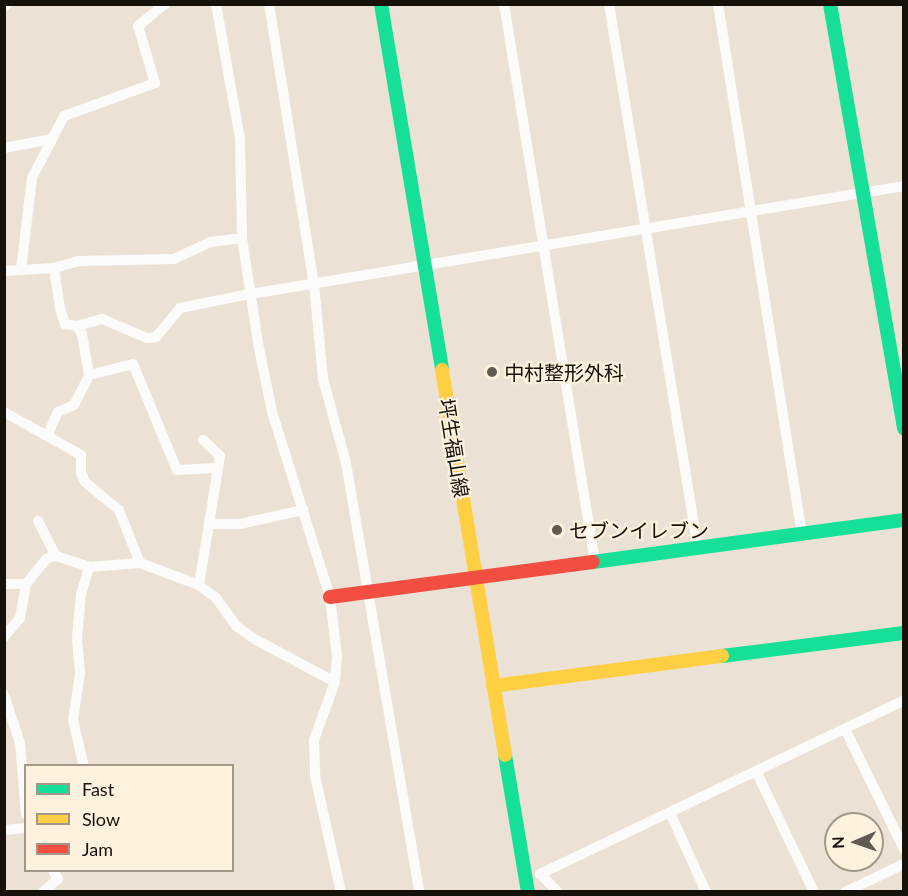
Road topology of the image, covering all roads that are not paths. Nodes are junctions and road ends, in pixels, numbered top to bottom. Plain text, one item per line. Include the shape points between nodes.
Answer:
1 (165, 4) edge
2 (216, 4) edge
3 (269, 4) edge
4 (381, 4) edge
5 (504, 4) edge
6 (609, 4) edge
7 (718, 4) edge
8 (830, 4) edge
9 (52, 139) junction
10 (4, 148) edge
11 (903, 186) edge
12 (862, 194) junction
13 (753, 212) junction
14 (646, 230) junction
15 (242, 238) junction
16 (544, 247) junction
17 (424, 267) junction
18 (54, 268) junction
19 (21, 270) junction
20 (4, 271) edge
21 (314, 284) junction
22 (251, 295) junction
23 (77, 326) junction
24 (88, 375) junction
25 (4, 412) edge
26 (903, 429) edge
27 (48, 434) junction
28 (203, 440) dead end
29 (216, 468) junction
30 (303, 510) junction
31 (903, 520) edge
32 (38, 521) dead end
33 (209, 525) junction
34 (802, 535) junction
35 (698, 549) junction
36 (56, 556) junction
37 (595, 562) junction
38 (140, 563) junction
39 (89, 567) junction
40 (476, 578) junction
41 (4, 584) edge
42 (26, 584) junction
43 (199, 585) junction
44 (370, 592) junction
45 (330, 597) junction
46 (903, 633) edge
47 (4, 637) edge
48 (335, 682) junction
49 (493, 686) junction
50 (4, 695) edge
51 (903, 700) edge
52 (844, 729) junction
53 (83, 763) dead end
54 (756, 771) junction
55 (24, 791) edge
56 (669, 813) junction
57 (24, 828) edge
58 (4, 830) edge
59 (903, 849) edge
60 (903, 864) edge
61 (54, 872) edge
62 (43, 891) edge
63 (340, 891) edge
64 (419, 891) edge
65 (528, 891) edge
66 (558, 891) edge
67 (706, 891) edge
68 (814, 891) edge
69 (845, 891) edge

1 - 9 street via 138,26 155,83 64,116
2 - 15 street via 240,139
3 - 21 street
4 - 17 street, 坪生福山線
5 - 16 street
6 - 14 street
7 - 13 street
8 - 12 street
9 - 10 street
9 - 19 street via 32,178
11 - 12 street
12 - 13 street
12 - 26 street
13 - 14 street
13 - 34 street
14 - 16 street
14 - 35 street
15 - 18 street via 210,242 174,260 79,261
15 - 22 street
16 - 17 street
16 - 37 street
17 - 21 street
17 - 40 street, 坪生福山線
18 - 19 street
18 - 23 street via 65,324
19 - 20 street
21 - 22 street
21 - 44 street via 323,379 346,463
22 - 23 street via 180,308 156,337 147,338 102,319
22 - 30 street via 272,412
23 - 24 street via 88,352
24 - 27 street via 74,405 58,412
24 - 29 street via 134,364 177,470
25 - 27 street
27 - 38 street via 81,455 81,473 119,510
28 - 29 street via 220,456
29 - 33 street
30 - 33 street via 240,524
30 - 45 street
31 - 34 street
32 - 36 street
33 - 43 street
34 - 35 street
35 - 37 street
36 - 39 street
36 - 42 street via 46,559
37 - 40 street
38 - 39 street
38 - 43 street
39 - 53 street via 81,594 77,637 80,673 73,720
40 - 44 street
40 - 49 street, 坪生福山線
41 - 42 street
42 - 47 street via 20,618
43 - 48 street via 216,598 236,626
44 - 45 street
44 - 64 street
45 - 48 street via 337,657
46 - 49 street
48 - 63 street via 314,740 315,767
49 - 65 street, 坪生福山線
50 - 55 street via 20,743
51 - 52 street
52 - 54 street
52 - 59 street
54 - 56 street
54 - 68 street
56 - 66 street via 540,874
56 - 67 street
57 - 58 street
60 - 69 street
61 - 62 street via 58,879

